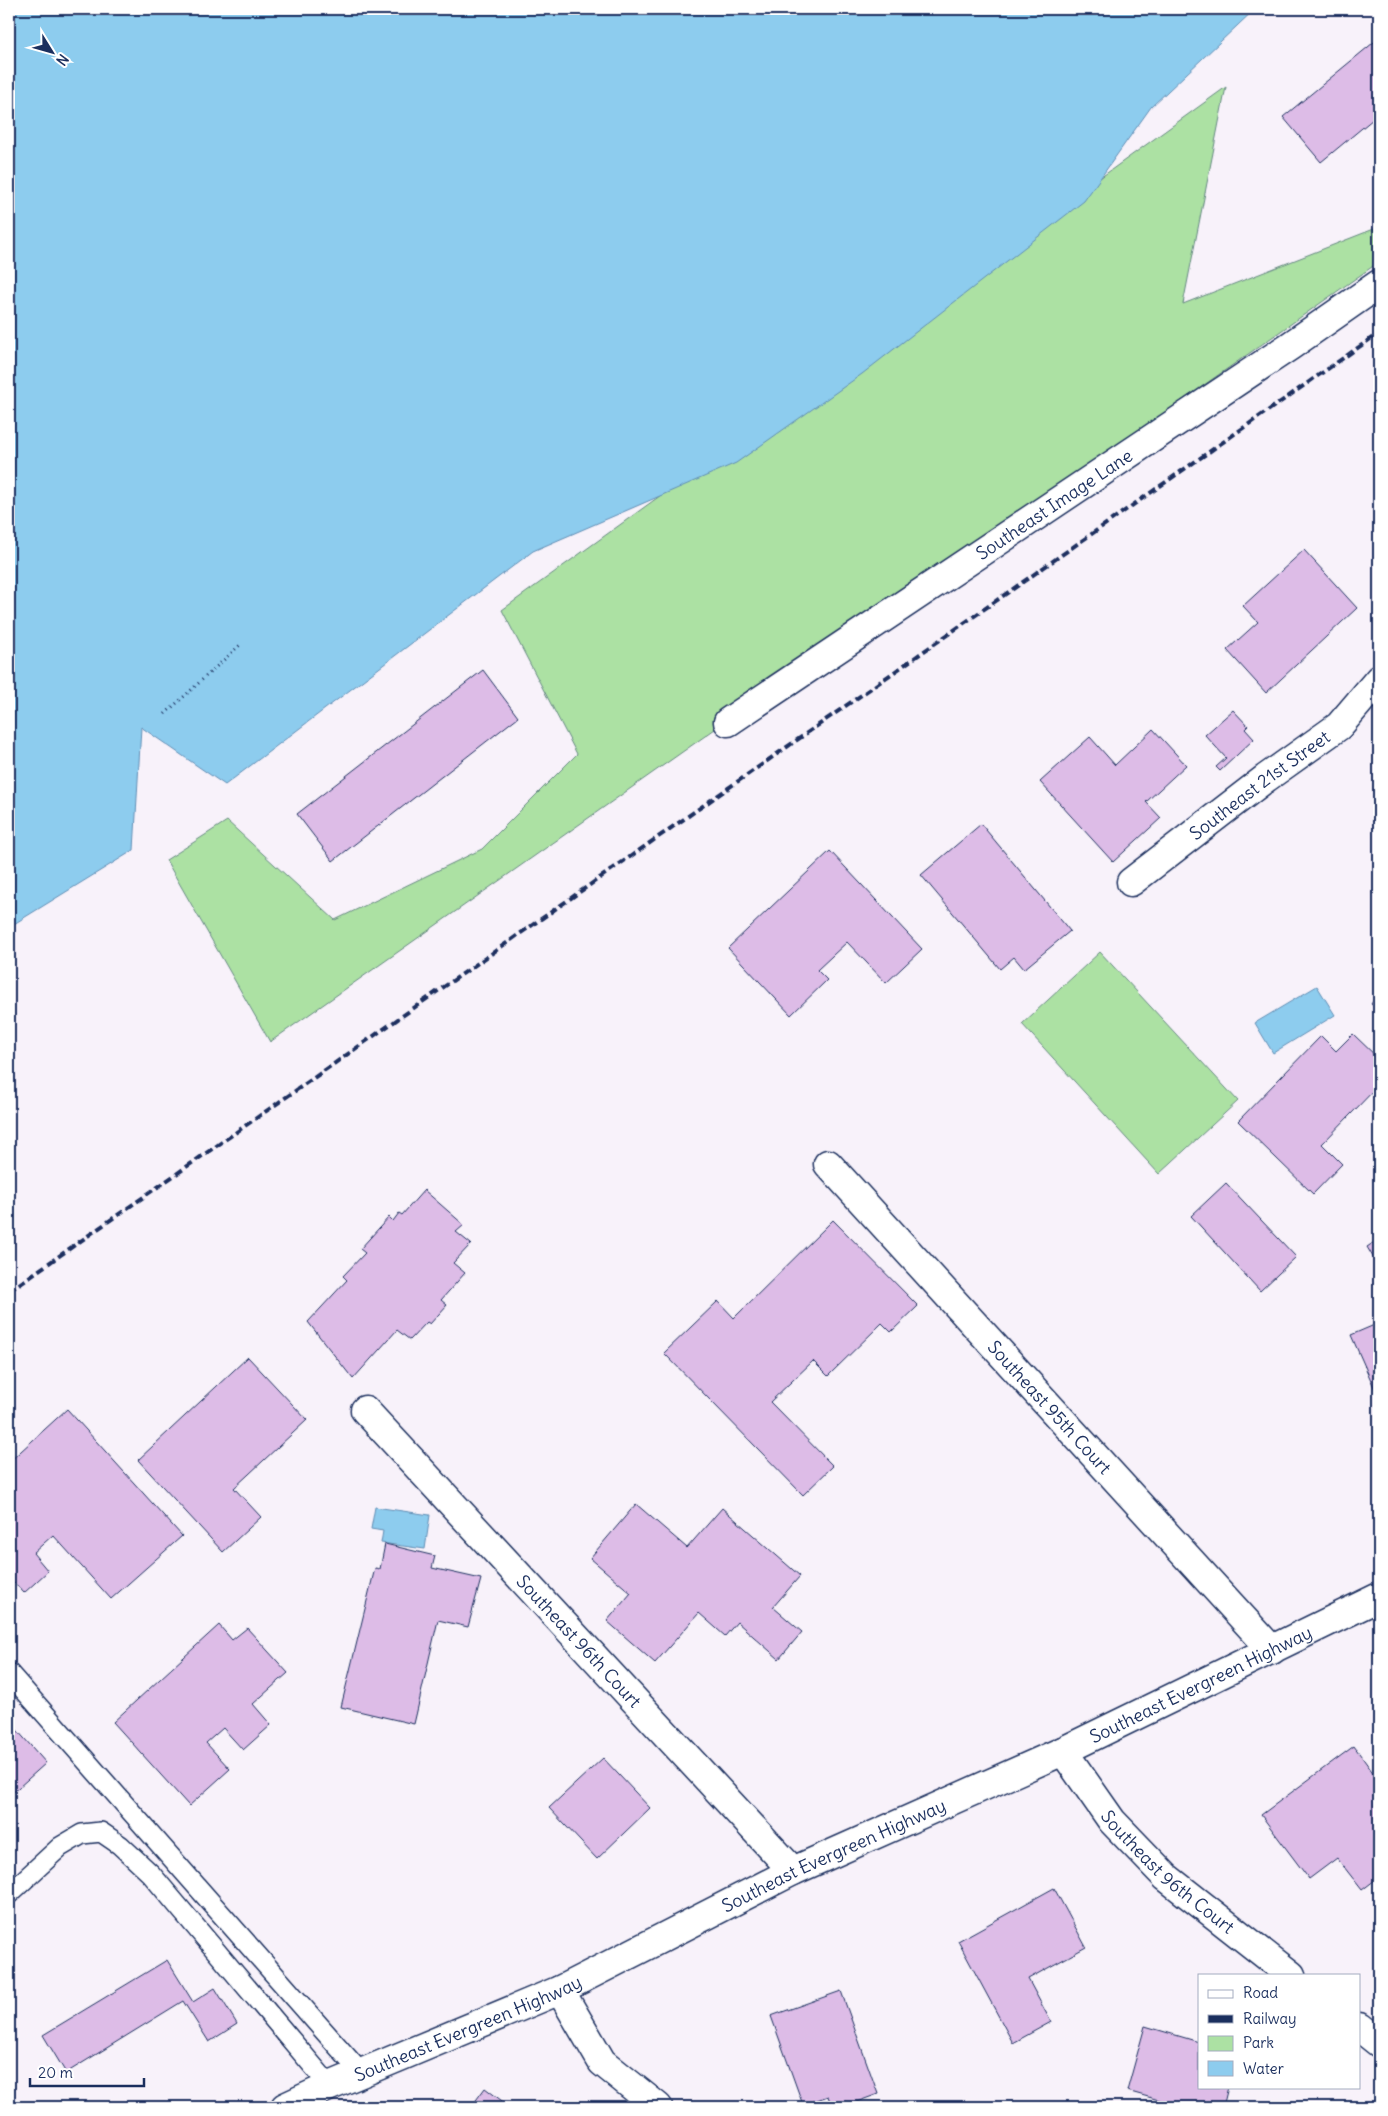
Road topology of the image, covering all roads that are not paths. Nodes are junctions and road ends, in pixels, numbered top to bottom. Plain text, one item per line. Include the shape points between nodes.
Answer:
1 (1379, 284) edge
2 (1379, 679) edge
3 (728, 722) dead end
4 (1131, 882) dead end
5 (828, 1164) dead end
6 (365, 1410) dead end
7 (1379, 1597) edge
8 (1272, 1650) junction
9 (9, 1673) edge
10 (1064, 1751) junction
11 (793, 1871) junction
12 (9, 1894) edge
13 (1291, 1974) edge
14 (560, 1990) junction
15 (1360, 2028) edge
16 (1379, 2043) edge
17 (361, 2073) junction
18 (330, 2086) junction
19 (285, 2107) edge
20 (658, 2107) edge

1 - 3 street, Southeast Image Lane
2 - 4 street, Southeast 21st Street via 1339,726
5 - 8 street, Southeast 95th Court
6 - 11 street, Southeast 96th Court
7 - 8 street, Southeast Evergreen Highway
8 - 10 street, Southeast Evergreen Highway
9 - 17 lane
10 - 11 street, Southeast Evergreen Highway
10 - 13 street, Southeast 96th Court via 1112,1821 1166,1877
11 - 14 street, Southeast Evergreen Highway
12 - 18 lane via 60,1847 82,1834 101,1832 151,1874
14 - 17 street, Southeast Evergreen Highway
14 - 20 street via 602,2062
15 - 16 street
17 - 18 street, Southeast Evergreen Highway
18 - 19 street, Southeast Evergreen Highway

